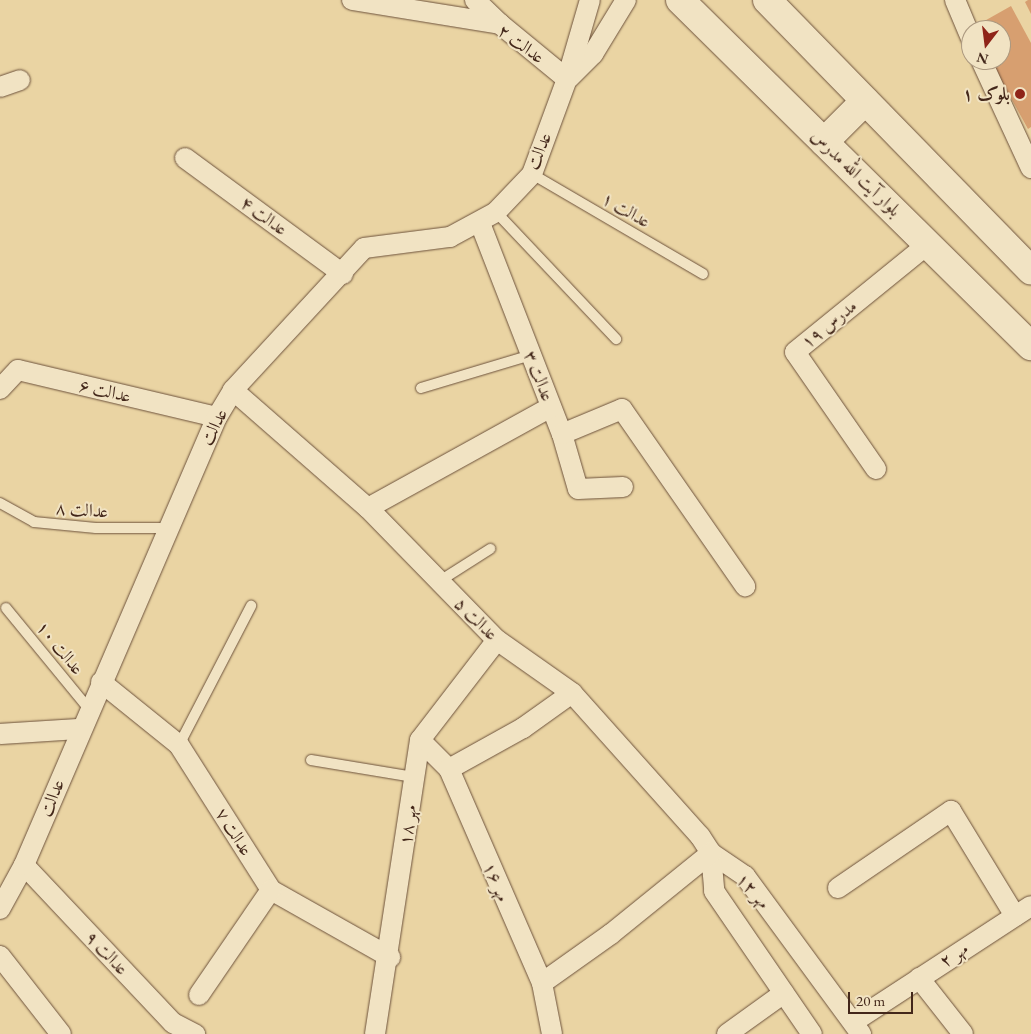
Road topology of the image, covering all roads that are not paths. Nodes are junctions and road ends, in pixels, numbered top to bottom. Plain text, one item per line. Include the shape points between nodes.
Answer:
1 (352, 0) edge
2 (475, 0) edge
3 (590, 0) edge
4 (626, 0) edge
5 (680, 0) edge
6 (767, 0) edge
7 (954, 0) edge
8 (963, 20) edge
9 (500, 24) junction
10 (986, 70) edge
11 (567, 79) junction
12 (20, 80) dead end
13 (0, 87) edge
14 (865, 101) junction
15 (824, 142) junction
16 (185, 158) dead end
17 (1031, 168) edge
18 (532, 174) junction
19 (488, 217) junction
20 (928, 244) junction
21 (1031, 271) edge
22 (343, 274) junction
23 (703, 274) dead end
24 (616, 339) dead end
25 (1031, 346) edge
26 (531, 355) junction
27 (421, 388) dead end
28 (0, 389) edge
29 (233, 390) junction
30 (552, 407) junction
31 (217, 417) junction
32 (562, 434) junction
33 (876, 469) dead end
34 (623, 487) dead end
35 (0, 503) edge
36 (368, 508) junction
37 (167, 528) junction
38 (490, 549) dead end
39 (438, 582) junction
40 (745, 586) dead end
41 (251, 606) dead end
42 (6, 608) dead end
43 (497, 640) junction
44 (100, 682) junction
45 (572, 693) junction
46 (88, 709) junction
47 (80, 729) junction
48 (0, 734) edge
49 (420, 740) junction
50 (179, 745) junction
51 (311, 760) dead end
52 (449, 769) junction
53 (414, 777) junction
54 (711, 853) junction
55 (24, 865) junction
56 (838, 888) dead end
57 (271, 890) junction
58 (0, 909) edge
59 (1023, 911) edge
60 (0, 956) edge
61 (390, 957) junction
62 (919, 978) junction
63 (542, 983) junction
64 (784, 993) junction
65 (199, 996) dead end
66 (857, 1028) edge
67 (171, 1029) edge
68 (61, 1034) edge
69 (195, 1034) edge
70 (375, 1034) edge
71 (552, 1034) edge
72 (727, 1034) edge
73 (812, 1034) edge
74 (963, 1034) edge

1 - 9 street, عدالت ۲
2 - 9 street
3 - 11 street, عدالت
4 - 11 street, عدالت via 593,54
5 - 15 main road, بلوار آیت الله مدرس
6 - 14 main road
7 - 8 street
9 - 11 street, عدالت ۲
10 - 17 street
11 - 18 street, عدالت
12 - 13 street
14 - 15 main road
14 - 21 main road
15 - 20 main road, بلوار آیت الله مدرس
16 - 22 street, عدالت ۴
18 - 19 street, عدالت
18 - 23 lane, عدالت ۱
19 - 22 street, عدالت via 450,237 364,248
19 - 24 lane
19 - 26 street, عدالت ۳
20 - 25 main road, بلوار آیت الله مدرس
20 - 33 street, مدرس ۱۹ via 795,352
22 - 29 street, عدالت
26 - 27 lane
26 - 30 street, عدالت ۳
28 - 31 street, عدالت ۶ via 18,370
29 - 31 street, عدالت
29 - 36 street, عدالت ۵
30 - 32 street, عدالت ۳
30 - 36 street
31 - 37 street, عدالت
32 - 34 street, عدالت ۳ via 578,489
32 - 40 street via 622,409
35 - 37 lane, عدالت ۸ via 34,522 96,528
36 - 39 street, عدالت ۵
37 - 44 street, عدالت
38 - 39 lane
39 - 43 street, عدالت ۵
41 - 50 lane
42 - 46 lane, عدالت ۱۰
43 - 45 street, عدالت ۵
43 - 49 street, مهر ۱۸
44 - 46 street, عدالت
44 - 50 street, عدالت ۷
45 - 52 street via 522,728
45 - 54 street, عدالت ۵ via 700,836
46 - 47 street, عدالت
47 - 48 street
47 - 55 street, عدالت
49 - 52 street, مهر ۱۶
49 - 53 street, مهر ۱۸
50 - 57 street, عدالت ۷
51 - 53 lane
52 - 63 street, مهر ۱۶
53 - 61 street, مهر ۱۸
54 - 63 street via 611,934
54 - 64 street, مهر ۱۲ via 714,891
54 - 66 street, مهر ۱۲ via 745,876
55 - 58 street, عدالت
55 - 67 street, عدالت ۹
56 - 59 street via 950,811
57 - 61 street, عدالت ۷
57 - 65 street
59 - 62 street, مهر ۲
60 - 68 street
61 - 70 street, مهر ۱۸
62 - 66 street, مهر ۲
62 - 74 street
63 - 71 street, مهر ۱۶
64 - 72 street
64 - 73 street, مهر ۱۲
67 - 69 street, عدالت ۹

